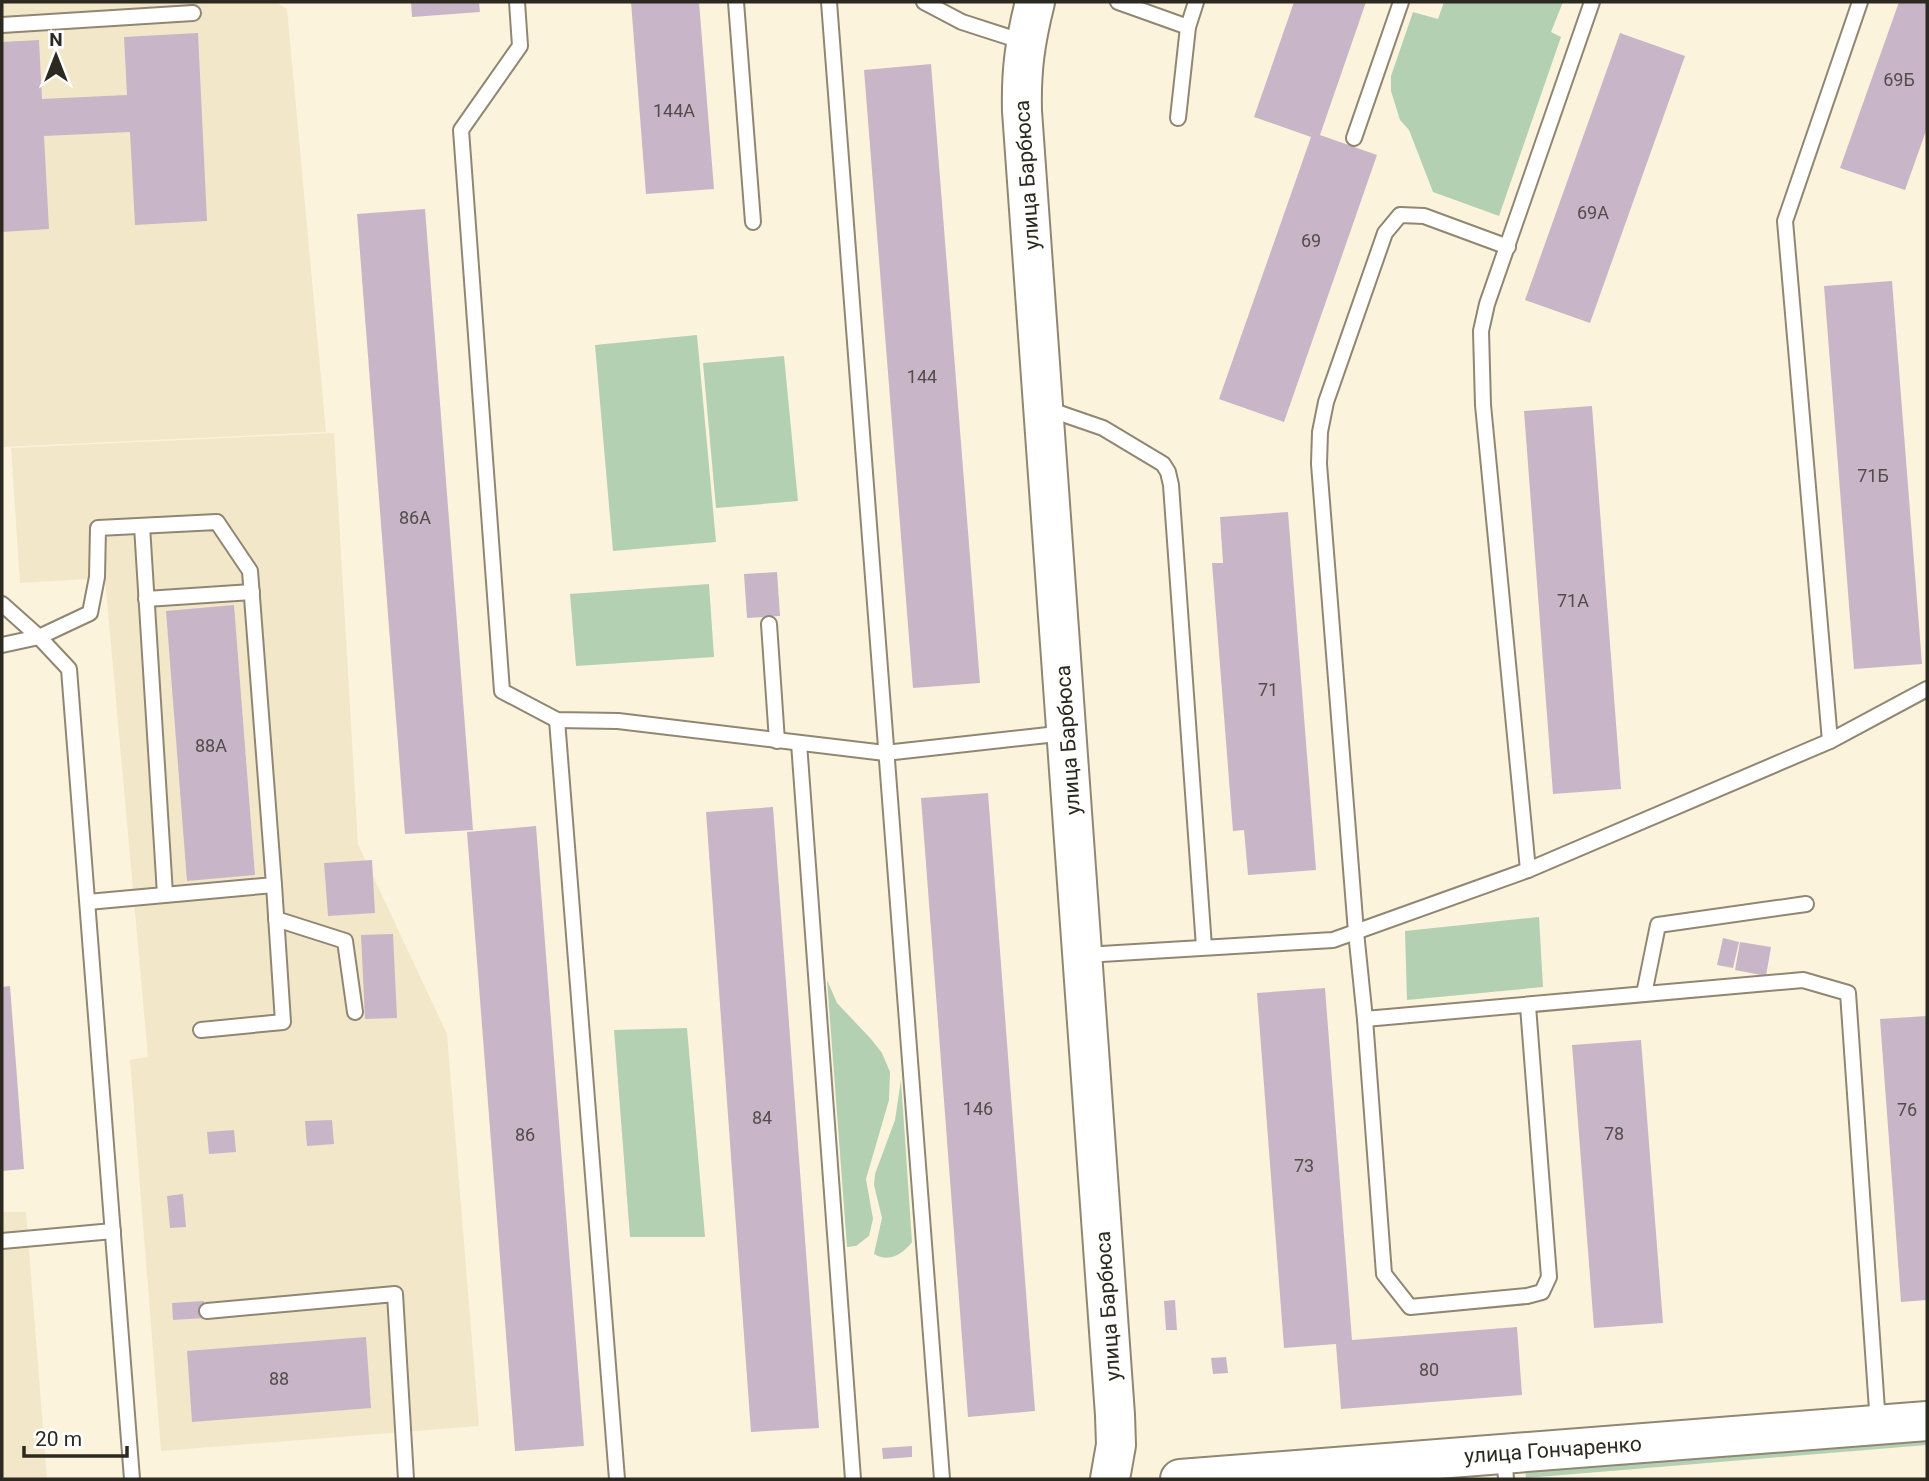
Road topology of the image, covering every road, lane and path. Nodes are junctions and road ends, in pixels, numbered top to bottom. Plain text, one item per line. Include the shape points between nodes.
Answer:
1 (517, 2) edge
2 (736, 2) edge
3 (829, 2) edge
4 (924, 2) edge
5 (1035, 2) edge
6 (1118, 2) edge
7 (1196, 2) edge
8 (1401, 2) edge
9 (1592, 2) edge
10 (1860, 2) edge
11 (193, 13) dead end
12 (2, 24) edge
13 (1188, 27) junction
14 (1025, 42) junction
15 (1178, 118) dead end
16 (1354, 138) dead end
17 (753, 222) dead end
18 (1508, 247) junction
19 (1044, 407) junction
20 (142, 526) junction
21 (252, 592) junction
22 (146, 599) junction
23 (2, 604) edge
24 (769, 624) dead end
25 (39, 636) junction
26 (2, 645) edge
27 (1927, 688) edge
28 (558, 720) junction
29 (1068, 733) junction
30 (777, 741) junction
31 (1830, 741) junction
32 (799, 743) junction
33 (885, 753) junction
34 (1528, 870) junction
35 (274, 885) junction
36 (164, 894) junction
37 (88, 902) junction
38 (1806, 904) dead end
39 (276, 919) junction
40 (1356, 932) junction
41 (1204, 947) junction
42 (1083, 956) junction
43 (1644, 994) junction
44 (1528, 1006) junction
45 (355, 1012) dead end
46 (1365, 1019) junction
47 (201, 1030) dead end
48 (113, 1231) junction
49 (2, 1241) edge
50 (207, 1311) dead end
51 (1927, 1421) edge
52 (1878, 1425) junction
53 (1505, 1467) edge
54 (132, 1479) edge
55 (406, 1479) edge
56 (617, 1479) edge
57 (853, 1479) edge
58 (942, 1479) edge
59 (1110, 1479) edge
60 (1180, 1479) edge

1 - 28 lane via 520,46 461,131 502,691
2 - 17 lane
3 - 33 lane
4 - 14 lane via 962,22
5 - 14 street, улица Барбюса
6 - 13 lane
7 - 13 lane
8 - 16 lane
9 - 18 lane
10 - 31 lane via 1785,221
11 - 12 lane
13 - 15 lane
14 - 19 street, улица Барбюса via 1022,111
18 - 34 lane via 1481,331 1483,405
18 - 40 lane via 1424,216 1400,215 1385,233 1326,402 1319,464
19 - 29 street, улица Барбюса
19 - 41 lane via 1103,428 1163,464 1168,472
20 - 21 lane via 217,522 250,571
20 - 22 lane
20 - 25 lane via 98,528 97,577 90,613
21 - 22 lane
21 - 35 lane
22 - 36 lane
23 - 25 lane
24 - 30 lane
25 - 26 lane
25 - 37 lane via 69,669
27 - 31 lane
28 - 30 lane via 618,721
28 - 56 lane
29 - 33 lane
29 - 42 street, улица Барбюса
30 - 32 lane
31 - 34 lane
32 - 33 lane
32 - 57 lane
33 - 58 lane
34 - 40 lane
35 - 36 lane
35 - 39 lane
36 - 37 lane
37 - 48 lane
38 - 43 lane via 1658,925
39 - 45 lane via 345,941
39 - 47 lane via 283,1022
40 - 41 lane via 1333,940
40 - 46 lane
41 - 42 lane
42 - 59 street, улица Барбюса via 1115,1425
43 - 44 lane
43 - 52 lane via 1803,980 1848,993
44 - 46 lane
44 - 46 lane via 1549,1277 1542,1292 1527,1296 1423,1306 1410,1307 1384,1274
48 - 49 lane
48 - 54 lane
50 - 55 lane via 395,1294
51 - 52 street, улица Гончаренко
52 - 53 street, улица Гончаренко
53 - 60 street, улица Гончаренко

